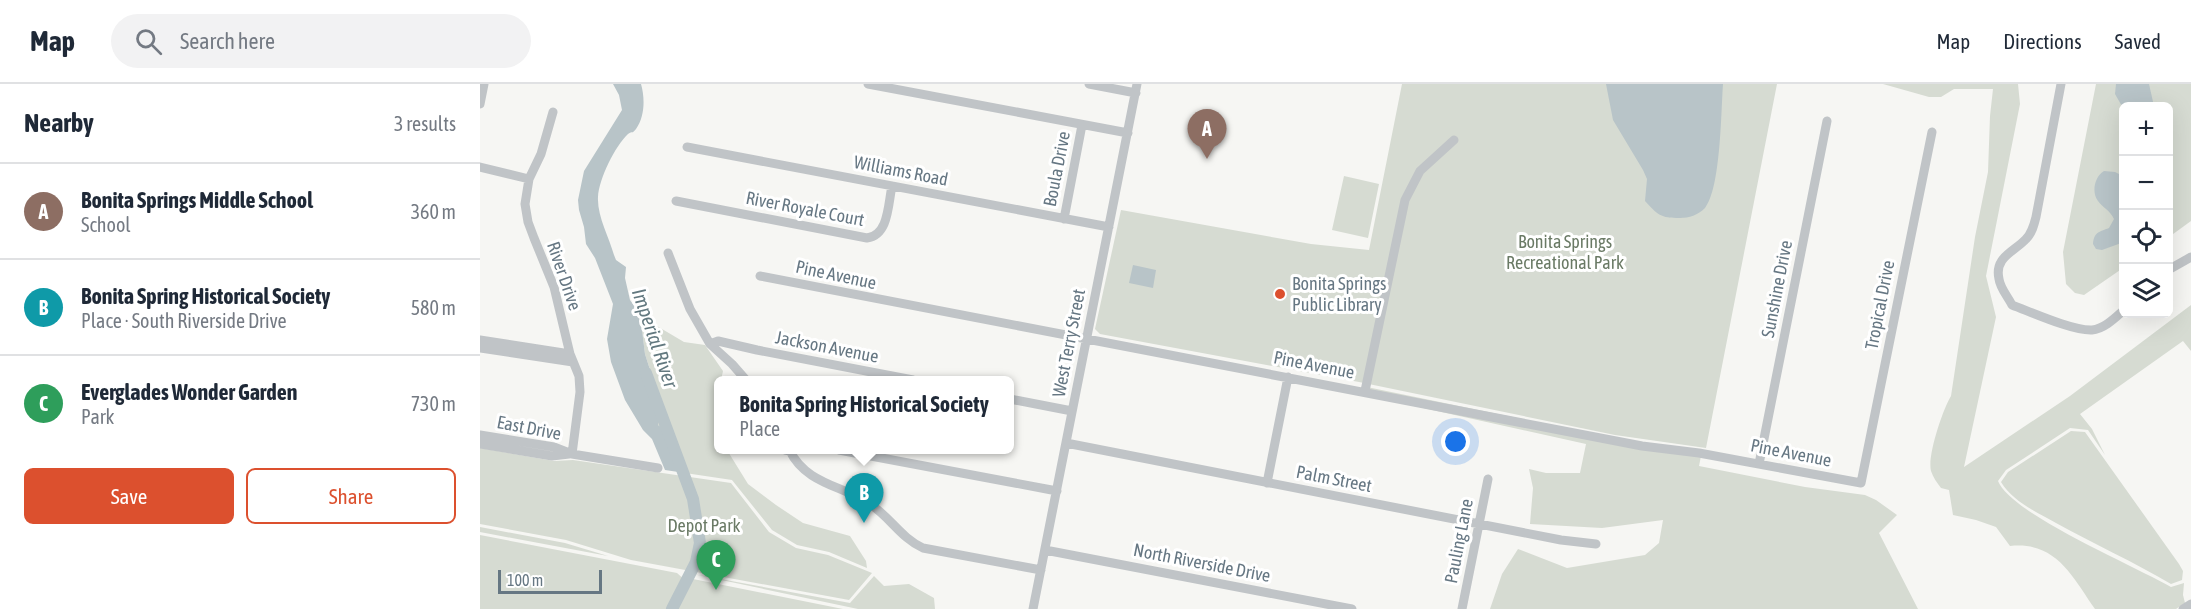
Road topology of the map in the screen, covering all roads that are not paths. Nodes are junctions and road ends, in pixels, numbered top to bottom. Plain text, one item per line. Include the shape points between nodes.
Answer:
1 (484, 84) edge
2 (868, 84) edge
3 (1089, 84) edge
4 (2061, 84) edge
5 (1136, 89) edge
6 (481, 97) edge
7 (553, 112) dead end
8 (1827, 121) dead end
9 (1082, 125) junction
10 (1932, 132) dead end
11 (1128, 133) junction
12 (1454, 140) dead end
13 (687, 147) dead end
14 (480, 167) edge
15 (529, 179) junction
16 (891, 186) junction
17 (676, 201) dead end
18 (1064, 219) junction
19 (1109, 227) junction
20 (668, 253) dead end
21 (2191, 257) edge
22 (2173, 268) edge
23 (760, 276) dead end
24 (2119, 314) edge
25 (1087, 339) junction
26 (480, 340) edge
27 (710, 344) junction
28 (733, 345) junction
29 (480, 348) edge
30 (572, 358) junction
31 (727, 358) junction
32 (742, 376) edge
33 (889, 376) edge
34 (1288, 377) junction
35 (1365, 391) junction
36 (1014, 400) edge
37 (1072, 411) junction
38 (480, 435) edge
39 (480, 444) edge
40 (1066, 444) junction
41 (572, 454) junction
42 (792, 454) edge
43 (860, 454) edge
44 (1760, 464) junction
45 (658, 468) dead end
46 (1488, 479) dead end
47 (1267, 483) junction
48 (1861, 483) joint
49 (1057, 491) junction
50 (1479, 524) junction
51 (1596, 544) dead end
52 (1045, 550) junction
53 (1041, 570) junction
54 (2191, 604) edge
55 (1033, 609) edge
56 (1352, 609) edge
57 (1462, 609) edge
58 (2183, 609) edge

1 - 6 street
2 - 9 street
3 - 5 street
4 - 24 street via 2032,230 2005,254 1999,266 1999,280 2012,305 2060,324 2092,330
5 - 11 street, West Terry Street
7 - 15 street, River Drive
8 - 44 street, Sunshine Drive
9 - 11 street
9 - 18 street, Boula Drive
10 - 48 street, Tropical Drive
11 - 19 street, West Terry Street
12 - 35 street via 1420,171 1405,200
13 - 16 street, Williams Road
14 - 15 street
15 - 30 street, River Drive via 525,195 528,222 554,287
16 - 17 street, River Royale Court via 882,232 867,238
16 - 18 street, Williams Road
18 - 19 street, Williams Road
19 - 25 street, West Terry Street
20 - 27 street via 690,309
21 - 22 street
23 - 25 street, Pine Avenue
25 - 34 street, Pine Avenue
25 - 37 street, West Terry Street
26 - 30 street
27 - 28 street, Jackson Avenue via 718,341
27 - 31 street
28 - 31 street
28 - 33 street, Jackson Avenue
29 - 30 street
30 - 41 street, River Drive via 580,392
31 - 32 street
34 - 35 street, Pine Avenue
34 - 47 street
35 - 44 street, Pine Avenue via 1642,446
36 - 37 street
37 - 40 street, West Terry Street
38 - 41 street, East Drive via 554,447
39 - 41 street, East Drive via 552,456
40 - 47 street, Palm Street
40 - 49 street, West Terry Street
41 - 45 street, East Drive
42 - 53 street via 821,482 868,503 908,540 923,548
43 - 49 street
44 - 48 street, Pine Avenue
46 - 50 street, Pauling Lane
47 - 50 street, Palm Street
49 - 52 street, West Terry Street
50 - 51 street, Palm Street
50 - 57 street, Pauling Lane
52 - 53 street, West Terry Street
52 - 56 street, North Riverside Drive
53 - 55 street, West Terry Street
54 - 58 street

